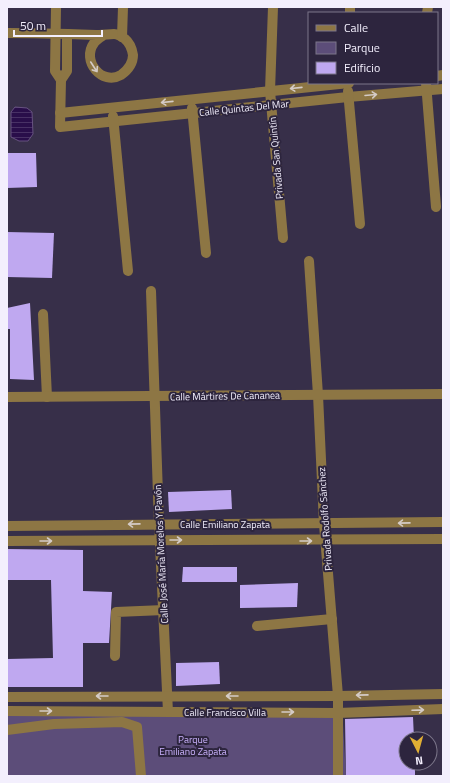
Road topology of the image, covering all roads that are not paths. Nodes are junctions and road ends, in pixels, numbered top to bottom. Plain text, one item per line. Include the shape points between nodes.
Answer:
1 (56, 7) edge
2 (123, 7) edge
3 (273, 7) edge
4 (7, 33) edge
5 (55, 33) junction
6 (67, 34) junction
7 (104, 35) junction
8 (122, 37) junction
9 (61, 80) junction
10 (338, 84) edge
11 (348, 84) edge
12 (426, 87) edge
13 (443, 89) edge
14 (270, 91) junction
15 (348, 97) junction
16 (191, 100) junction
17 (272, 105) junction
18 (112, 108) junction
19 (60, 113) junction
20 (193, 114) junction
21 (114, 121) junction
22 (436, 207) dead end
23 (360, 224) dead end
24 (283, 238) dead end
25 (206, 253) dead end
26 (309, 262) dead end
27 (128, 271) dead end
28 (151, 291) dead end
29 (44, 314) dead end
30 (443, 394) edge
31 (318, 395) junction
32 (154, 396) junction
33 (7, 397) edge
34 (47, 397) junction
35 (443, 522) edge
36 (159, 524) junction
37 (324, 524) junction
38 (7, 526) edge
39 (443, 539) edge
40 (160, 540) junction
41 (7, 541) edge
42 (326, 541) junction
43 (164, 610) junction
44 (332, 619) junction
45 (257, 626) dead end
46 (115, 656) dead end
47 (443, 694) edge
48 (168, 696) junction
49 (338, 696) junction
50 (7, 697) edge
51 (443, 709) edge
52 (7, 711) edge
53 (168, 712) junction
54 (338, 712) junction
55 (7, 730) edge
56 (141, 776) edge
57 (338, 776) edge

1 - 5 street, Calle Quintas Del Mar
2 - 8 street
3 - 14 street, Privada San Quintín
4 - 5 street
5 - 6 street
5 - 9 street, Calle Quintas Del Mar via 55,71
6 - 7 street
6 - 9 street, Calle Quintas Del Mar via 67,71
7 - 8 street via 115,34
7 -> 8 street via 94,42 90,52 91,63 97,72 108,77 119,76 128,70 133,59 132,48
9 - 19 street, Calle Quintas Del Mar
10 -> 14 street, Calle Quintas Del Mar
11 - 15 street
12 - 13 street, Calle Quintas Del Mar
15 -> 12 street, Calle Quintas Del Mar
12 - 22 street
14 - 16 street, Calle Quintas Del Mar
14 - 17 street, Privada San Quintín
15 - 17 street, Calle Quintas Del Mar
15 - 23 street
16 -> 18 street, Calle Quintas Del Mar
16 - 20 street
17 - 20 street, Calle Quintas Del Mar
17 - 24 street, Privada San Quintín
18 - 19 street, Calle Quintas Del Mar
18 - 21 street
19 - 21 street, Calle Quintas Del Mar via 60,127
20 - 21 street, Calle Quintas Del Mar
20 - 25 street
21 - 27 street
26 - 31 street, Privada Rodolfo Sánchez
28 - 32 street, Calle José María Morelos Y Pavón
29 - 34 street
30 - 31 street, Calle Mártires De Cananea
31 - 32 street, Calle Mártires De Cananea
31 - 37 street, Privada Rodolfo Sánchez
32 - 34 street, Calle Mártires De Cananea
32 - 36 street, Calle José María Morelos Y Pavón
33 - 34 street, Calle Mártires De Cananea
35 -> 37 street, Calle Emiliano Zapata
36 - 37 street, Calle Emiliano Zapata
36 -> 38 street, Calle Emiliano Zapata
36 - 40 street, Calle José María Morelos Y Pavón
37 - 42 street, Privada Rodolfo Sánchez
39 - 42 street, Calle Emiliano Zapata
41 -> 40 street, Calle Emiliano Zapata
40 -> 42 street, Calle Emiliano Zapata
40 - 43 street, Calle José María Morelos Y Pavón
42 - 44 street, Privada Rodolfo Sánchez
43 - 46 street via 116,612
43 - 48 street, Calle José María Morelos Y Pavón
44 - 45 street
44 - 49 street, Privada Rodolfo Sánchez
47 -> 49 street, Calle Francisco Villa
49 -> 48 street, Calle Francisco Villa
48 -> 50 street, Calle Francisco Villa
48 - 53 street, Calle José María Morelos Y Pavón
49 - 54 street, Privada Rodolfo Sánchez
54 -> 51 street, Calle Francisco Villa
52 -> 53 street, Calle Francisco Villa
53 -> 54 street, Calle Francisco Villa
54 - 57 street, Privada Rodolfo Sánchez
55 - 56 street via 54,724 114,722 137,727

